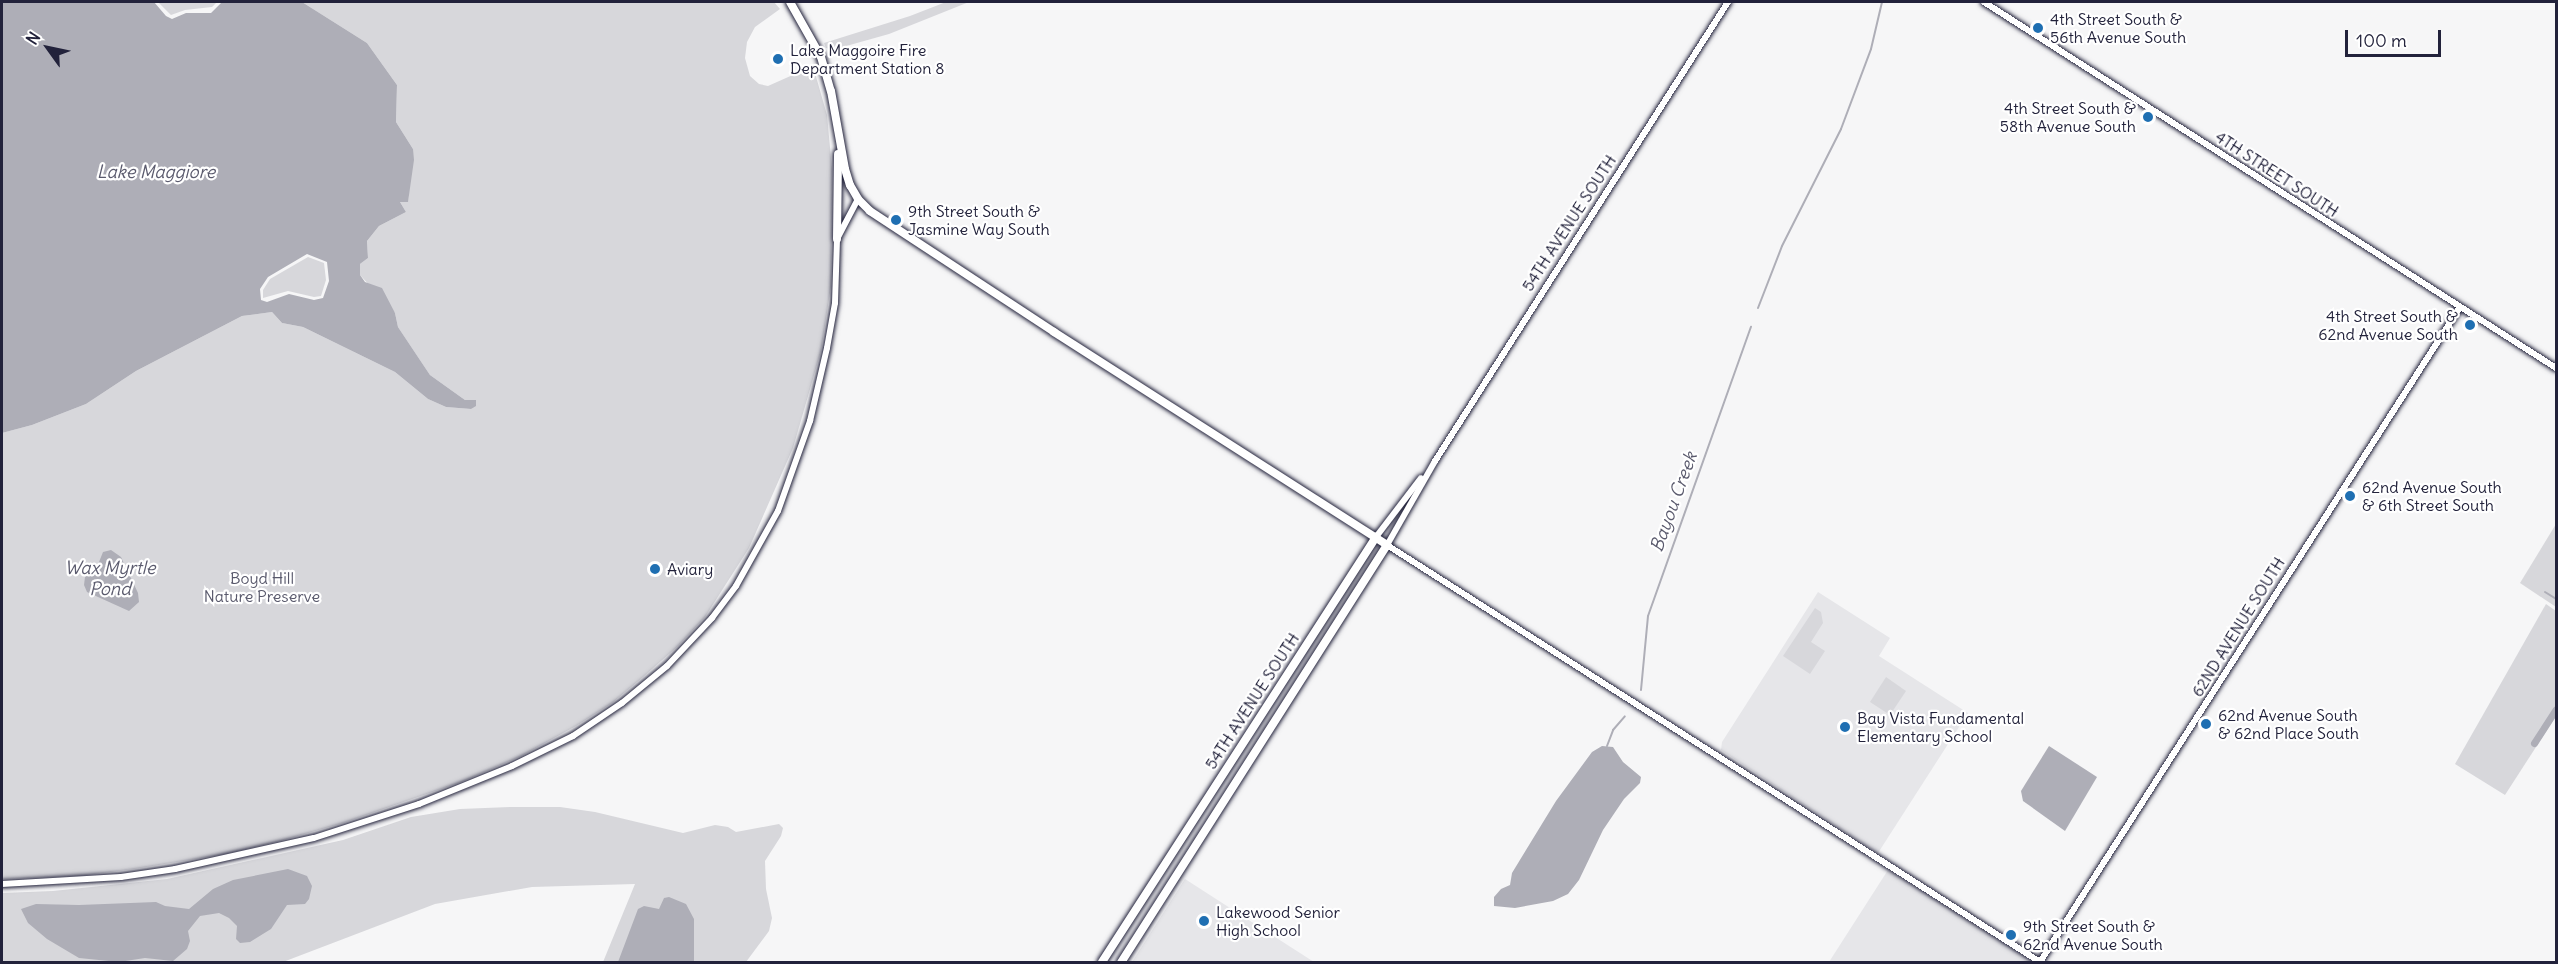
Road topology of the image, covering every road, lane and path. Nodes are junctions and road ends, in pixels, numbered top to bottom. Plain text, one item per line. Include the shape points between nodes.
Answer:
1 (790, 2) edge
2 (1728, 2) edge
3 (1984, 2) edge
4 (838, 139) junction
5 (858, 199) junction
6 (837, 239) junction
7 (2460, 307) junction
8 (2556, 368) edge
9 (1435, 461) junction
10 (1376, 537) junction
11 (1387, 545) junction
12 (2, 884) edge
13 (1102, 963) edge
14 (1121, 963) edge
15 (2040, 963) edge

1 - 4 main road via 821,57
2 - 9 street, 54TH AVENUE SOUTH
3 - 7 street, 4TH STREET SOUTH
4 - 5 main road
4 - 6 main road
5 - 6 street
5 - 10 main road via 897,230
6 - 12 street via 835,303 827,348 810,421 778,511 742,576 712,618 667,666 622,703 573,736 512,766 419,804 314,838 175,869 110,878
7 - 8 street, 4TH STREET SOUTH
7 - 15 street, 62ND AVENUE SOUTH
9 - 10 street, 54TH AVENUE SOUTH
9 - 11 street, 54TH AVENUE SOUTH
10 - 11 main road
10 - 13 main road, 54TH AVENUE SOUTH
11 - 14 main road, 54TH AVENUE SOUTH
11 - 15 street

